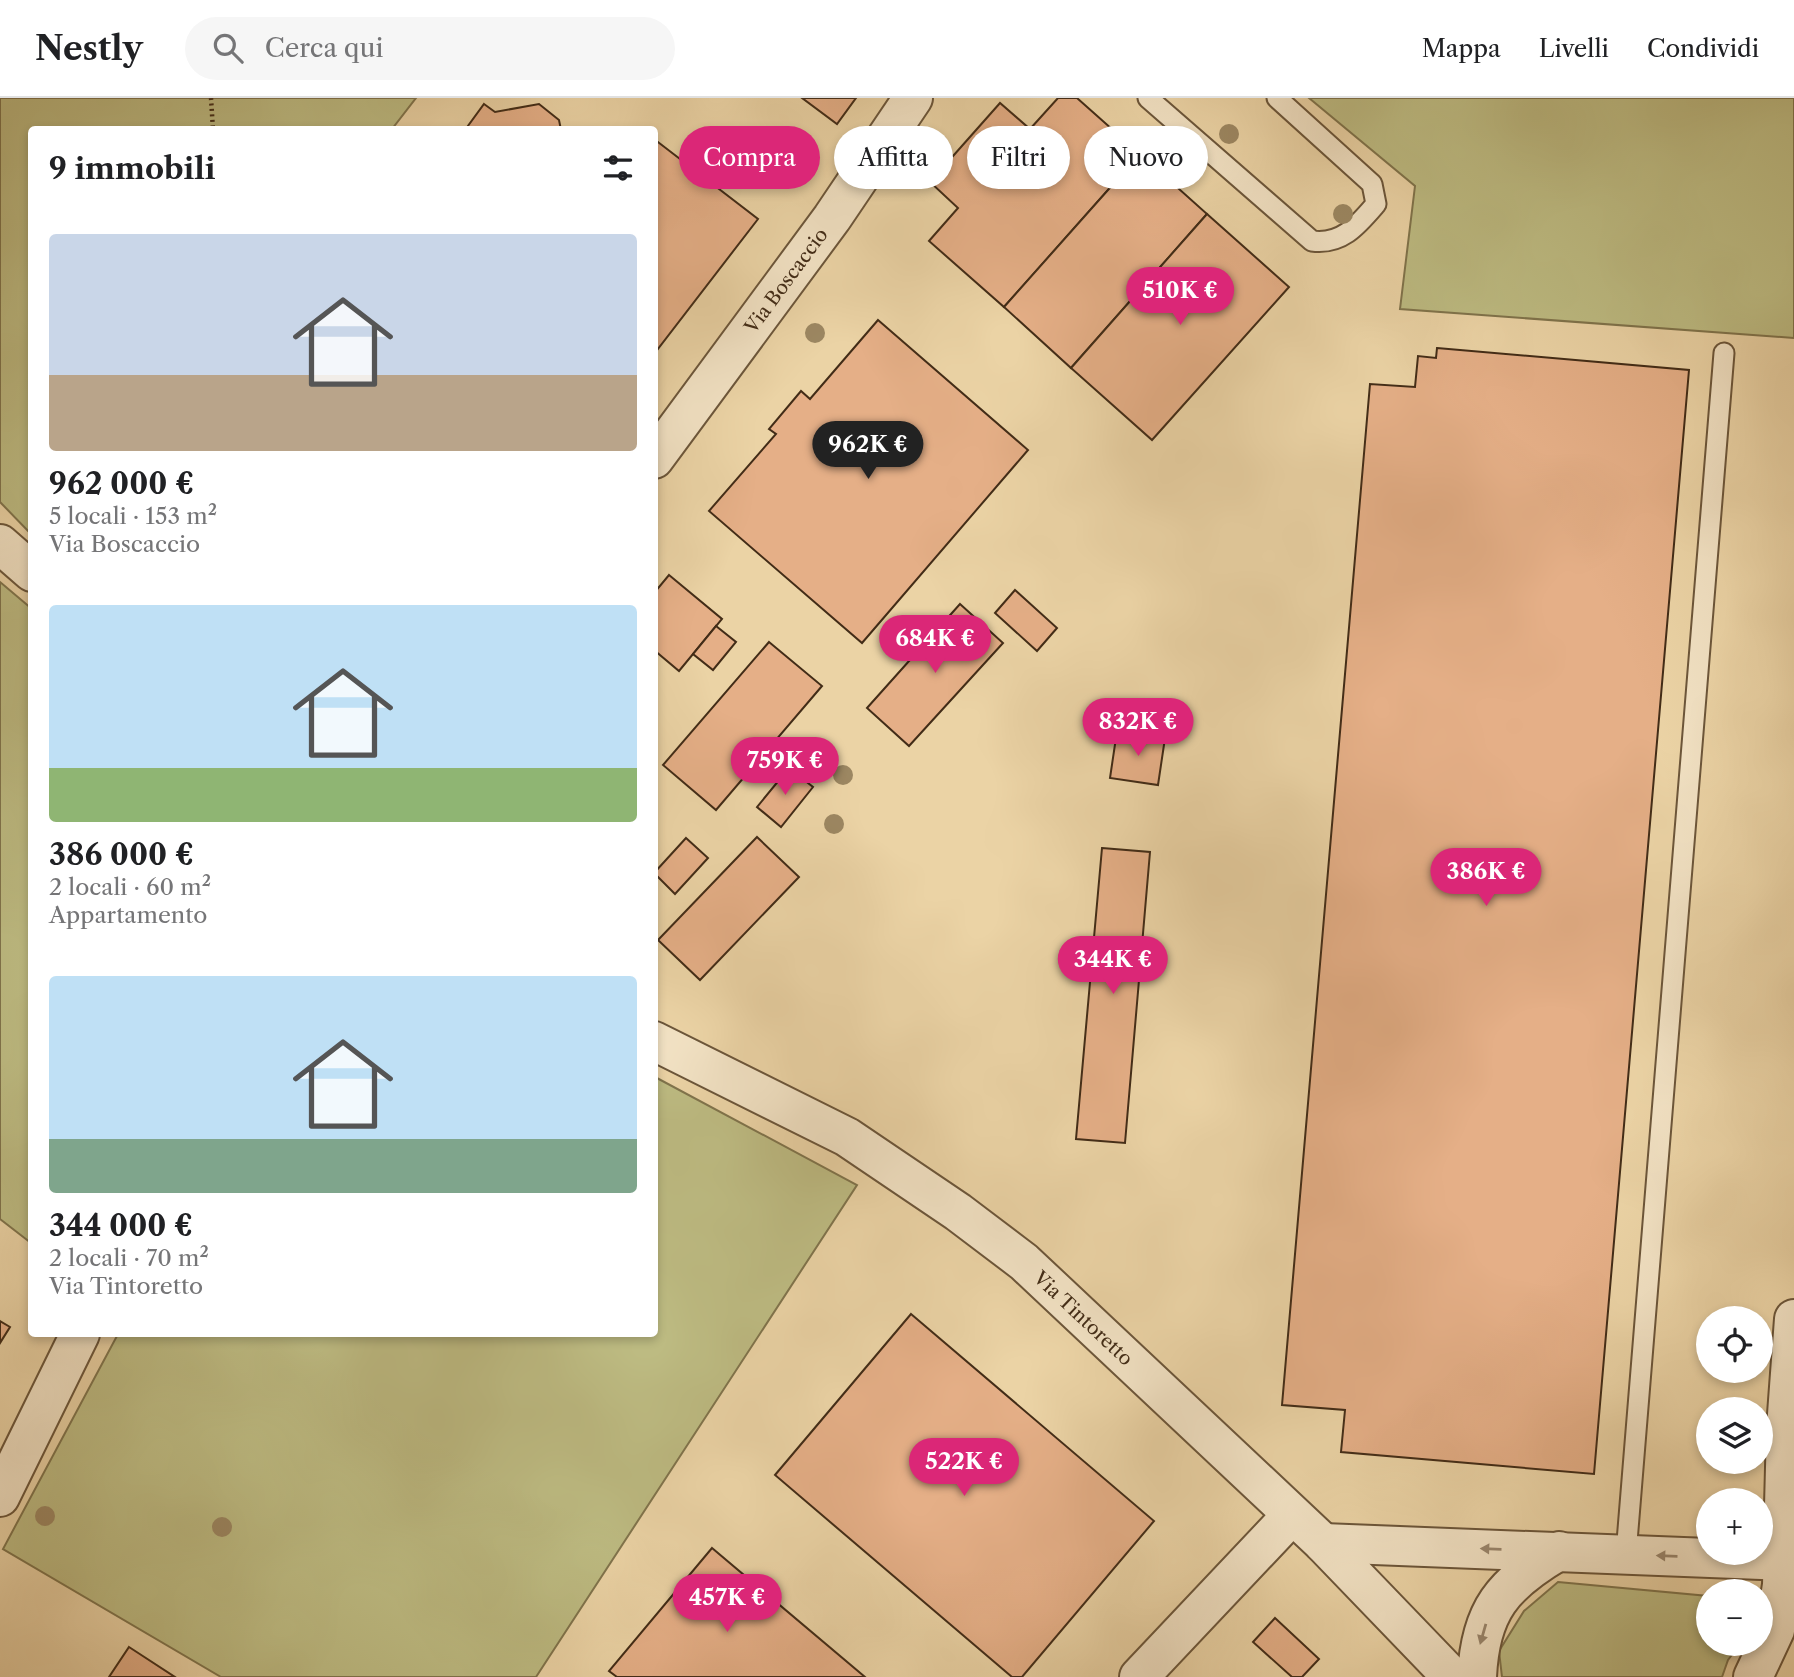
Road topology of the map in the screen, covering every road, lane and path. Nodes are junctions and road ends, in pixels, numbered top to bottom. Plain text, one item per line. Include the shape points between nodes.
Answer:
1 (211, 98) edge
2 (913, 98) edge
3 (1148, 98) edge
4 (1277, 98) edge
5 (214, 126) edge
6 (1724, 354) dead end
7 (658, 454) edge
8 (0, 544) edge
9 (28, 568) edge
10 (658, 1043) edge
11 (1794, 1319) edge
12 (79, 1337) edge
13 (1786, 1428) junction
14 (1766, 1488) edge
15 (0, 1497) edge
16 (1292, 1516) junction
17 (1323, 1543) junction
18 (1559, 1551) junction
19 (1626, 1554) junction
20 (1696, 1555) edge
21 (1789, 1561) edge
22 (1785, 1622) edge
23 (1139, 1677) edge
24 (1452, 1677) edge
25 (1476, 1677) edge
26 (1753, 1677) edge

1 - 5 path
2 - 7 street, Via Boscaccio via 832,218
3 - 4 lane via 1312,241 1328,243 1354,229 1376,204 1372,184
6 - 19 lane
8 - 9 street
10 - 16 street, Via Tintoretto via 847,1137 979,1228 1024,1262
11 - 13 street
12 - 15 street
13 - 14 street via 1779,1461
13 - 21 street
16 - 17 street, Via Tintoretto
16 - 23 street
18 -> 17 street
17 - 24 street, Via Tintoretto
18 - 19 street
18 -> 25 street via 1512,1582 1496,1600 1478,1651
20 -> 19 street
21 - 22 street
22 - 26 street

